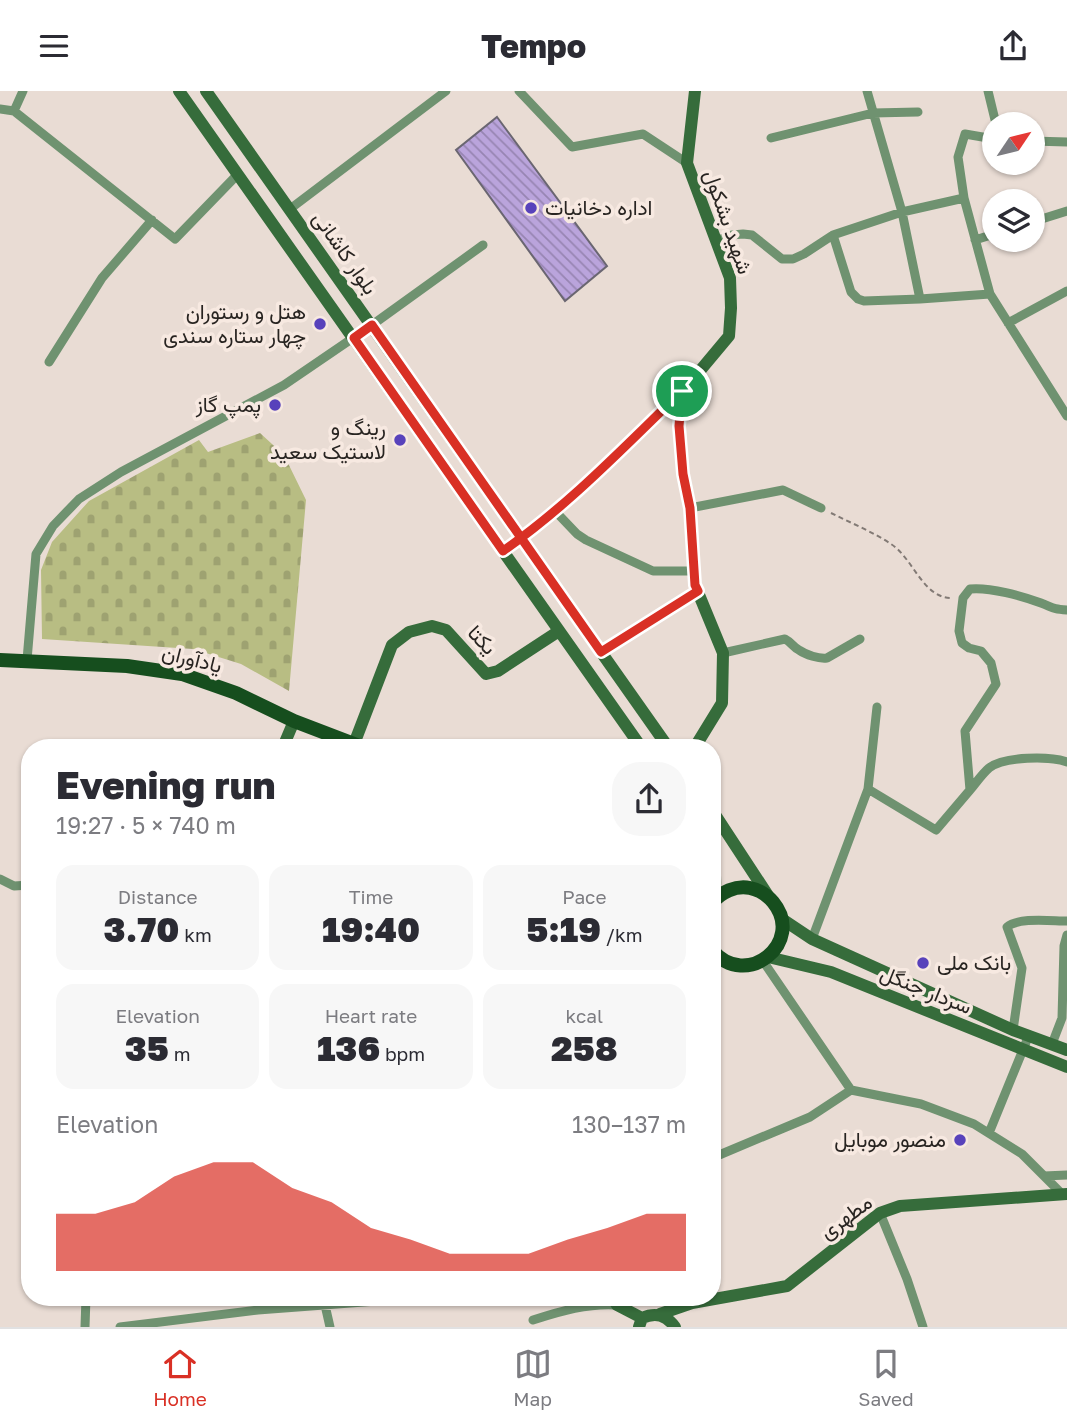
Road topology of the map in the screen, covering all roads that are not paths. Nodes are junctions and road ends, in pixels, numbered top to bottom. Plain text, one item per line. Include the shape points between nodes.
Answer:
1 (23, 91) edge
2 (179, 91) edge
3 (206, 91) edge
4 (446, 91) edge
5 (519, 91) edge
6 (695, 91) edge
7 (867, 91) edge
8 (988, 91) edge
9 (0, 109) edge
10 (14, 111) junction
11 (918, 112) dead end
12 (993, 112) edge
13 (873, 113) junction
14 (982, 137) edge
15 (771, 138) dead end
16 (1045, 142) edge
17 (1067, 143) edge
18 (687, 163) junction
19 (238, 174) junction
20 (266, 174) junction
21 (248, 187) junction
22 (964, 198) junction
23 (290, 209) junction
24 (1067, 211) edge
25 (901, 212) junction
26 (1045, 218) edge
27 (152, 221) junction
28 (833, 235) junction
29 (982, 238) edge
30 (975, 240) junction
31 (716, 241) junction
32 (483, 245) dead end
33 (1067, 291) edge
34 (990, 294) junction
35 (920, 299) junction
36 (1008, 323) junction
37 (372, 325) junction
38 (354, 338) junction
39 (49, 362) dead end
40 (682, 391) junction
41 (1067, 416) edge
42 (821, 507) road end
43 (690, 508) junction
44 (556, 512) junction
45 (521, 538) junction
46 (503, 551) junction
47 (694, 571) junction
48 (698, 591) junction
49 (1067, 610) edge
50 (559, 631) junction
51 (860, 639) dead end
52 (601, 652) junction
53 (723, 653) junction
54 (0, 660) edge
55 (27, 660) junction
56 (877, 707) dead end
57 (294, 721) junction
58 (287, 739) edge
59 (340, 739) edge
60 (360, 739) edge
61 (635, 739) edge
62 (662, 739) edge
63 (700, 739) edge
64 (1067, 762) edge
65 (868, 789) junction
66 (970, 790) junction
67 (721, 824) edge
68 (0, 879) edge
69 (21, 886) edge
70 (721, 895) edge
71 (770, 898) junction
72 (782, 919) junction
73 (1067, 921) edge
74 (1067, 935) edge
75 (812, 939) junction
76 (721, 959) edge
77 (766, 959) junction
78 (1013, 1030) junction
79 (1029, 1035) junction
80 (1052, 1044) junction
81 (1023, 1050) junction
82 (1067, 1050) edge
83 (1067, 1067) edge
84 (851, 1090) junction
85 (989, 1133) junction
86 (721, 1154) edge
87 (1067, 1175) edge
88 (1044, 1176) junction
89 (1065, 1194) edge
90 (880, 1213) junction
91 (721, 1298) edge
92 (86, 1306) edge
93 (312, 1306) edge
94 (326, 1306) edge
95 (587, 1306) edge
96 (621, 1306) edge
97 (683, 1306) edge
98 (660, 1314) junction
99 (533, 1320) dead end
100 (641, 1322) edge
101 (85, 1327) edge
102 (120, 1327) edge
103 (330, 1327) edge
104 (675, 1327) edge
105 (923, 1327) edge

1 - 10 street
2 - 19 main road, بلوار کاشانی
3 - 20 main road, بلوار کاشانی
4 - 23 street
5 - 18 street via 572,147 643,134
6 - 18 main road, شهید بشکول
7 - 13 street
8 - 12 street
9 - 10 street
10 - 27 street
11 - 13 street
13 - 15 street
13 - 25 street
14 - 22 street via 965,134 958,157
16 - 17 street
18 - 31 main road, شهید بشکول
19 - 21 main road, بلوار کاشانی
19 - 27 street via 175,239
20 - 21 main road
20 - 23 main road, بلوار کاشانی
21 - 38 main road, بلوار کاشانی
22 - 25 street
22 - 30 street
23 - 37 main road, بلوار کاشانی
24 - 26 street
25 - 28 street
25 - 35 street
27 - 39 street via 102,278
28 - 31 street via 793,259 782,259 752,235
28 - 35 street via 851,292 858,299
29 - 30 street
30 - 34 street
31 - 40 main road, شهید بشکول via 730,278 729,336
32 - 37 street
33 - 36 street
34 - 35 street
34 - 36 street
36 - 41 street
37 - 38 street
37 - 45 main road, بلوار کاشانی
38 - 46 main road, بلوار کاشانی
38 - 55 street via 284,385 79,499 53,526 36,554
40 - 43 main road via 679,426
40 - 44 street
42 - 43 street via 783,490
43 - 47 main road
44 - 45 street
44 - 47 street via 586,540 653,571
45 - 46 street
45 - 52 main road, بلوار کاشانی
46 - 50 main road, بلوار کاشانی
47 - 48 main road
48 - 52 street
48 - 53 main road
49 - 66 street via 1052,610 984,587 970,589 963,598 962,643 981,651 991,663 996,684 965,731
50 - 60 main road, یکتا via 498,671 486,674 446,630 432,626 409,632 392,645
50 - 61 main road, بلوار کاشانی
51 - 53 street via 822,659 785,639
52 - 62 main road, بلوار کاشانی
53 - 63 main road via 722,703
54 - 55 main road, یادآوران
55 - 57 main road, یادآوران via 182,674
56 - 65 street
57 - 58 main road
57 - 59 main road, یادآوران
64 - 66 street via 1037,758 990,766
65 - 66 street via 936,829
65 - 75 street
67 - 71 main road
68 - 69 street
70 - 71 main road via 748,888
71 - 72 main road
72 - 75 main road, سردار جنگل
72 - 77 main road via 779,943
73 - 78 street via 1018,922 1007,927 1022,968
74 - 80 street via 1062,1018
75 - 78 main road, سردار جنگل
76 - 77 main road via 740,966
77 - 81 main road, سردار جنگل via 831,972
77 - 84 street
78 - 79 main road, سردار جنگل
79 - 80 main road, سردار جنگل
79 - 81 street
80 - 82 main road, سردار جنگل
81 - 83 main road, سردار جنگل
81 - 85 street
84 - 85 street via 921,1104
84 - 86 street via 810,1117
85 - 88 street via 1022,1154
87 - 88 street
88 - 89 street
89 - 90 main road, مطهری via 900,1206
90 - 91 main road, مطهری via 788,1286
90 - 105 street
92 - 101 street
93 - 102 street
94 - 103 street
95 - 99 street
96 - 100 main road
97 - 98 main road, مطهری
98 - 100 main road, مطهری via 650,1314
98 - 104 main road

